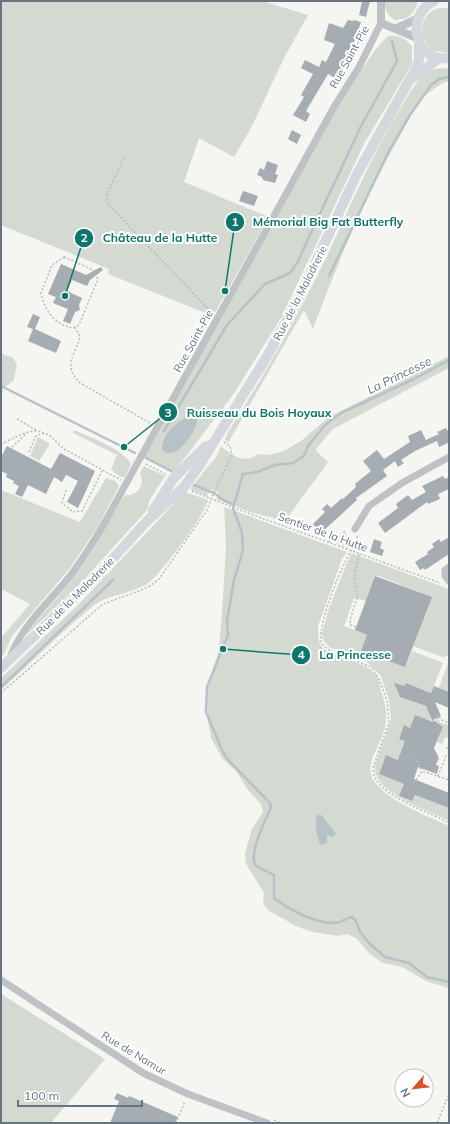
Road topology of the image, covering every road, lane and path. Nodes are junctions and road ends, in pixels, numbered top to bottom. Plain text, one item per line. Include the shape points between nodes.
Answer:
1 (381, 1) edge
2 (434, 1) edge
3 (424, 4) edge
4 (417, 19) junction
5 (381, 23) junction
6 (397, 28) junction
7 (418, 41) junction
8 (444, 58) edge
9 (339, 62) dead end
10 (356, 72) junction
11 (409, 82) junction
12 (124, 158) dead end
13 (218, 318) junction
14 (75, 327) junction
15 (1, 391) edge
16 (4, 392) dead end
17 (17, 420) dead end
18 (157, 427) junction
19 (36, 430) junction
20 (28, 432) junction
21 (44, 433) junction
22 (216, 436) junction
23 (1, 444) edge
24 (12, 447) dead end
25 (29, 452) dead end
26 (449, 456) edge
27 (102, 471) junction
28 (127, 483) junction
29 (66, 490) dead end
30 (210, 499) junction
31 (355, 529) joint
32 (331, 539) dead end
33 (329, 542) junction
34 (350, 550) junction
35 (360, 554) junction
36 (449, 567) edge
37 (430, 580) dead end
38 (449, 581) edge
39 (356, 627) dead end
40 (10, 660) junction
41 (1, 668) edge
42 (1, 693) edge
43 (440, 717) dead end
44 (449, 723) edge
45 (449, 744) edge
46 (449, 749) edge
47 (415, 757) dead end
48 (449, 757) edge
49 (422, 771) junction
50 (438, 776) junction
51 (416, 780) dead end
52 (449, 780) edge
53 (449, 823) edge
54 (1, 980) edge
55 (188, 1094) junction
56 (449, 1094) edge
57 (269, 1121) edge
58 (176, 1123) edge
59 (281, 1123) edge
60 (437, 1123) edge

1 - 5 street
2 - 3 main road
3 - 4 main road
4 - 6 street
4 - 7 main road, Rue de la Maladrerie
5 - 6 street
5 - 10 street, Rue Saint-Pie
6 - 7 street
7 - 8 main road via 428,52
7 - 11 main road, Rue de la Maladrerie via 419,60
8 - 11 main road, Rue de la Maladrerie via 426,66
9 - 10 path
10 - 13 street, Rue Saint-Pie via 330,114
11 - 22 main road, Rue de la Maladrerie via 357,174 296,304 266,358
12 - 13 path via 107,194 108,204
13 - 18 street, Rue Saint-Pie
14 - 14 path via 79,325 98,279 93,270 64,257 52,265 41,293 48,312 55,320 65,326
14 - 18 path via 80,337 70,362 74,377 80,383
15 - 16 path
17 - 19 path
18 - 28 street, Rue Saint-Pie
19 - 20 path
19 - 21 path
20 - 23 path
20 - 24 path
21 - 25 path via 36,436
21 - 27 path via 64,449
22 - 30 path via 230,446 232,455
22 - 40 main road, Rue de la Maladrerie via 184,487
26 - 31 street via 402,483 369,506
27 - 28 path
27 - 29 path via 82,512 73,512 62,503
28 - 40 street, Rue Saint-Pie via 86,553 22,634 14,646
30 - 33 path, Sentier de la Hutte
30 - 42 path via 207,510 158,579 150,586 103,604
31 - 34 path via 358,539
32 - 33 path
33 - 34 path, Sentier de la Hutte
34 - 35 path, Sentier de la Hutte
34 - 53 path via 322,625 321,642 327,649 371,667 380,681 389,722 373,768 373,775 397,799
35 - 37 path, Sentier de la Hutte
35 - 39 path via 354,578 357,598 350,620 351,625
36 - 38 street via 445,570 445,576
40 - 41 main road, Rue de la Maladrerie
43 - 44 path
45 - 46 path
47 - 49 path
48 - 50 path via 446,756
49 - 50 path
49 - 51 path
50 - 52 path
54 - 55 street, Rue de Namur via 133,1068
55 - 57 street, Rue de Namur
55 - 58 path
56 - 60 path
57 - 59 path

